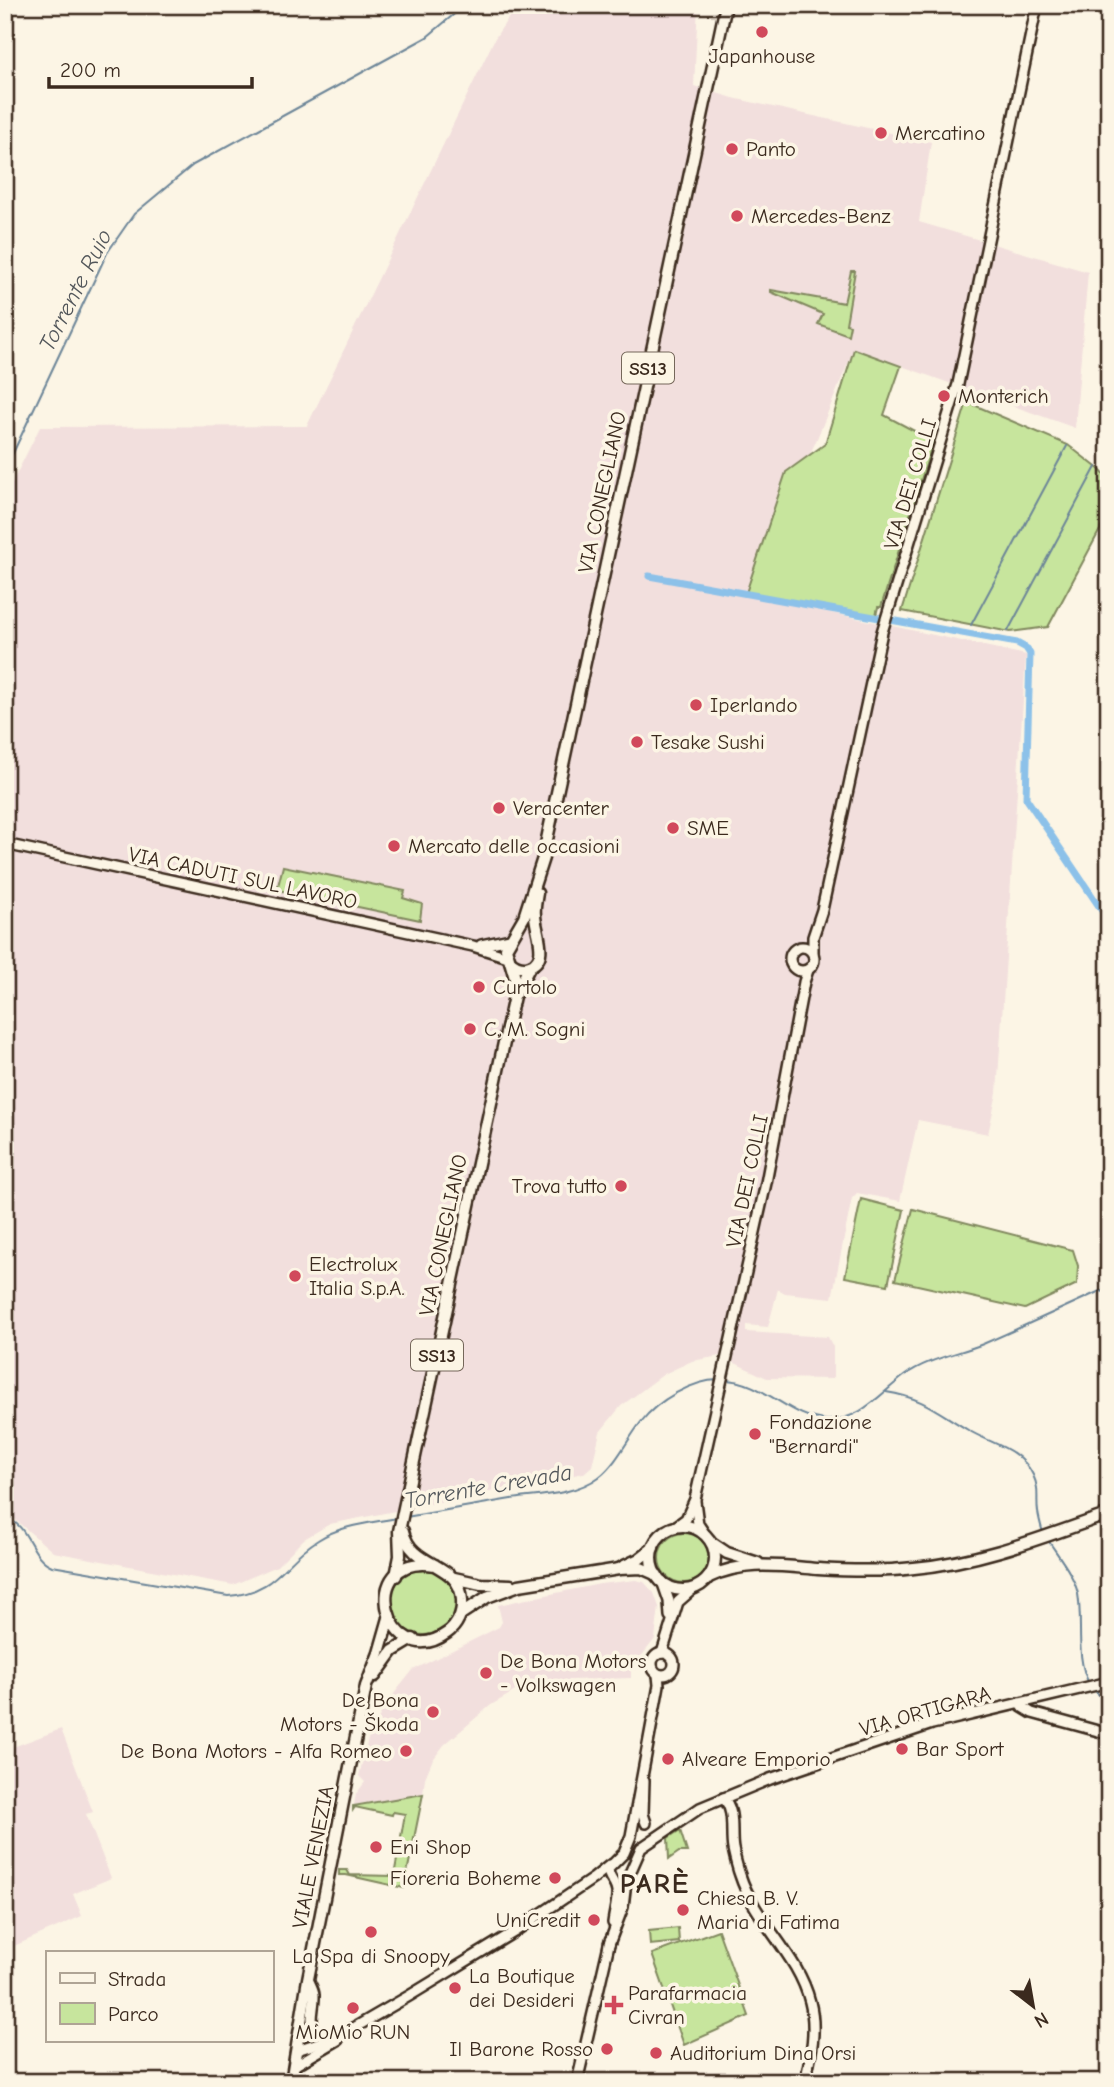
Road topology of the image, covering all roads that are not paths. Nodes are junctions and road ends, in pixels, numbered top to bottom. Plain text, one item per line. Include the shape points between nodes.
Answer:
1 (726, 5) edge
2 (1037, 5) edge
3 (5, 844) edge
4 (541, 863) junction
5 (815, 929) junction
6 (512, 937) junction
7 (539, 942) junction
8 (473, 946) junction
9 (801, 947) junction
10 (813, 953) junction
11 (509, 959) junction
12 (530, 966) junction
13 (796, 970) junction
14 (808, 970) junction
15 (514, 996) junction
16 (802, 997) junction
17 (695, 1499) junction
18 (1109, 1514) edge
19 (401, 1523) junction
20 (675, 1527) junction
21 (704, 1534) junction
22 (712, 1543) junction
23 (653, 1548) junction
24 (435, 1565) junction
25 (765, 1565) junction
26 (619, 1569) junction
27 (396, 1576) junction
28 (454, 1577) junction
29 (709, 1577) junction
30 (659, 1578) junction
31 (519, 1586) junction
32 (694, 1588) junction
33 (461, 1614) junction
34 (389, 1618) junction
35 (670, 1622) junction
36 (413, 1639) junction
37 (666, 1654) junction
38 (661, 1678) junction
39 (1106, 1683) edge
40 (1019, 1703) junction
41 (360, 1723) junction
42 (1109, 1734) edge
43 (643, 1769) junction
44 (739, 1792) junction
45 (723, 1798) junction
46 (731, 1816) junction
47 (678, 1821) junction
48 (648, 1824) junction
49 (632, 1831) junction
50 (648, 1842) junction
51 (615, 1862) junction
52 (631, 1869) junction
53 (594, 1878) junction
54 (612, 1881) junction
55 (626, 1882) junction
56 (609, 1944) junction
57 (308, 1979) junction
58 (356, 2027) junction
59 (297, 2050) junction
60 (294, 2066) junction
61 (291, 2082) edge
62 (577, 2082) edge
63 (805, 2082) edge

1 - 4 main road, VIA CONEGLIANO / SS13
2 - 5 street, VIA DEI COLLI via 958,384 886,619
3 - 8 street, VIA CADUTI SUL LAVORO
4 - 6 main road, VIA CONEGLIANO / SS13 via 524,917
4 - 7 main road, VIA CONEGLIANO / SS13 via 534,915
5 - 9 street, VIA DEI COLLI
5 - 10 street, VIA DEI COLLI
6 - 7 main road via 531,934
6 - 8 street, VIA CADUTI SUL LAVORO
6 - 11 main road via 506,948
7 - 12 main road via 539,958
8 - 11 street, VIA CADUTI SUL LAVORO
9 - 10 street
9 - 13 street, VIA DEI COLLI via 790,958
10 - 14 street, VIA DEI COLLI
11 - 12 main road via 519,967
11 - 15 main road, VIA CONEGLIANO / SS13
12 - 15 main road, VIA CONEGLIANO / SS13
13 - 14 street
13 - 16 street, VIA DEI COLLI
14 - 16 street, VIA DEI COLLI
15 - 19 main road, VIA CONEGLIANO / SS13
16 - 17 street, VIA DEI COLLI via 766,1183
17 - 20 street via 686,1519
17 - 21 street
18 - 25 main road via 956,1562 917,1568 877,1571
19 - 24 main road via 409,1548
19 - 27 main road, VIALE VENEZIA / SS13
20 - 21 main road via 695,1528
20 - 23 main road via 661,1535
21 - 22 main road
22 - 25 main road
22 - 29 main road via 715,1560
23 - 26 main road
23 - 30 main road via 653,1567
24 - 27 main road via 414,1565
24 - 28 main road
25 - 29 main road via 726,1568
26 - 30 main road via 641,1568
26 - 31 main road
27 - 34 main road, VIALE VENEZIA / SS13 via 386,1596
28 - 31 main road
28 - 33 main road via 460,1588
29 - 32 main road
30 - 32 main road via 677,1589
30 - 35 street via 670,1601
31 - 33 main road, VIALE VENEZIA via 487,1597
32 - 35 street via 678,1602
33 - 36 main road, VIALE VENEZIA / SS13 via 446,1634 430,1640
34 - 36 main road via 395,1628
34 - 41 main road, VIALE VENEZIA / SS13 via 366,1686
35 - 37 street
36 - 41 main road, VIALE VENEZIA / SS13 via 382,1664
37 - 38 street via 675,1664 672,1672
37 - 38 street via 655,1656 652,1662
38 - 43 street
39 - 40 street, VIA ORTIGARA
40 - 42 street via 1032,1713
40 - 44 street, VIA ORTIGARA via 919,1728
41 - 57 main road, VIALE VENEZIA / SS13
43 - 48 street via 643,1811
43 - 49 street
44 - 45 street, VIA ORTIGARA
44 - 46 street
45 - 46 street
45 - 47 street, VIA ORTIGARA
46 - 63 street via 733,1849 744,1887 798,1971 811,2005 813,2045
47 - 48 street, VIA ORTIGARA
47 - 50 street, VIA ORTIGARA
48 - 49 street via 639,1822
48 - 50 street via 653,1830
49 - 50 street via 634,1842
49 - 51 street via 626,1850
50 - 52 street
51 - 52 street
51 - 53 street
51 - 54 street via 607,1872
52 - 55 street
53 - 54 street
53 - 58 street
54 - 55 street
54 - 56 street via 617,1894
55 - 56 street via 623,1907
56 - 62 street
57 - 58 street via 314,1993 311,2020 318,2031 334,2035
57 - 59 main road, VIALE VENEZIA
58 - 59 street
58 - 60 street
59 - 60 main road, VIALE VENEZIA
60 - 61 main road, VIALE VENEZIA

